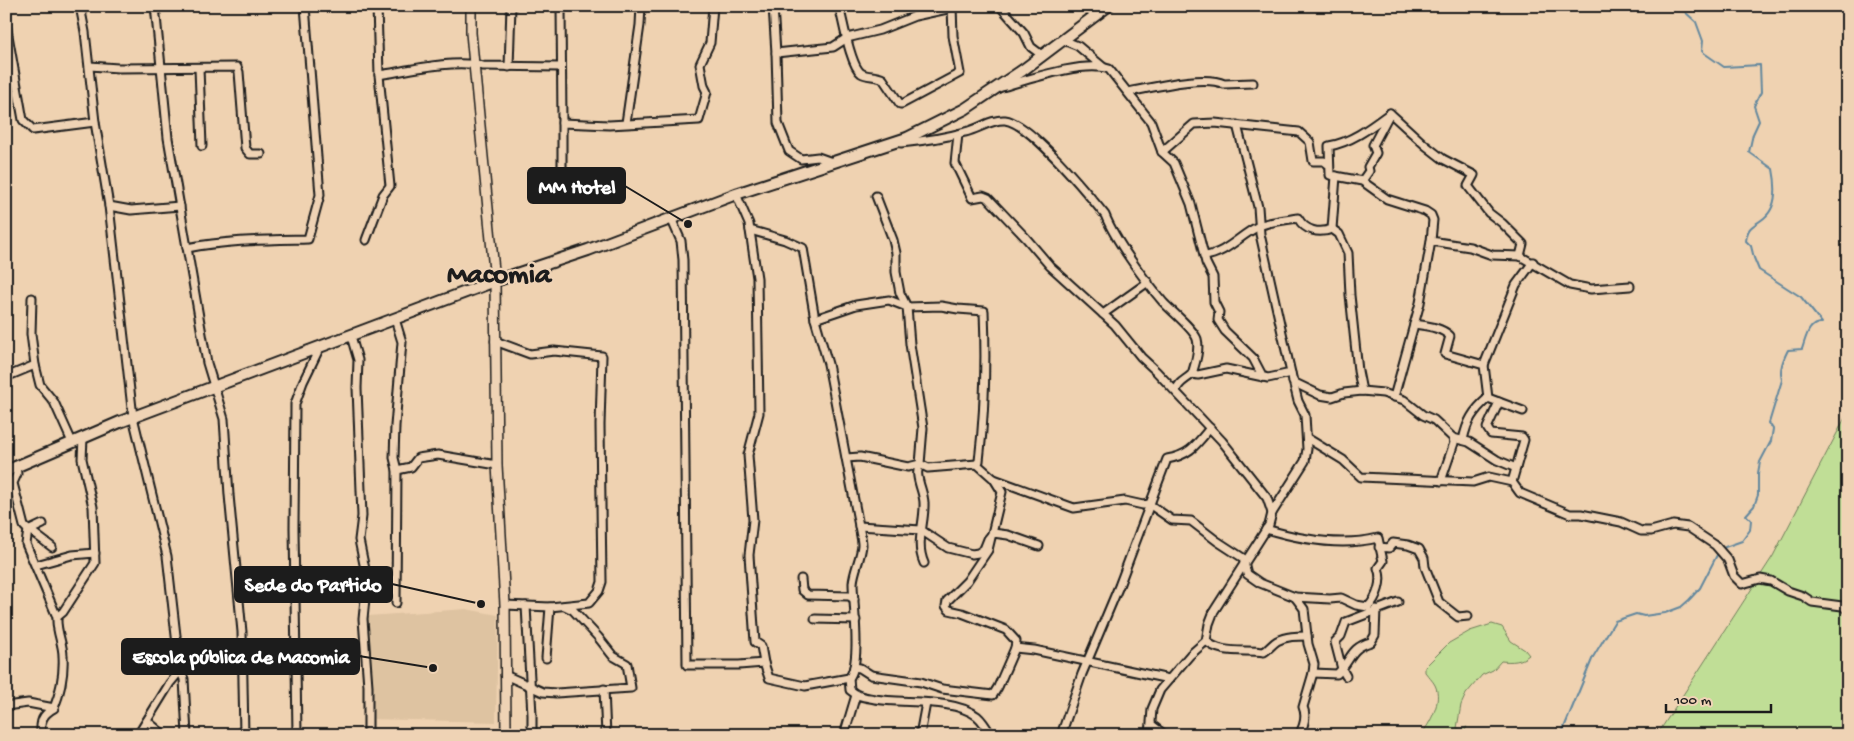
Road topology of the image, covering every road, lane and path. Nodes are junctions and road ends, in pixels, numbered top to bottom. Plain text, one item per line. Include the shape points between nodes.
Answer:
1 (80, 6) edge
2 (155, 6) edge
3 (305, 6) edge
4 (377, 6) edge
5 (471, 6) edge
6 (511, 6) edge
7 (561, 6) edge
8 (641, 6) edge
9 (713, 6) edge
10 (772, 6) edge
11 (839, 6) edge
12 (1000, 6) edge
13 (1108, 6) edge
14 (952, 7) edge
15 (6, 24) edge
16 (1075, 31) junction
17 (847, 38) junction
18 (1063, 40) junction
19 (1078, 46) junction
20 (776, 53) junction
21 (1043, 56) junction
22 (474, 64) junction
23 (90, 66) junction
24 (509, 67) junction
25 (561, 67) junction
26 (1103, 67) junction
27 (161, 68) junction
28 (199, 68) junction
29 (380, 75) junction
30 (1253, 83) dead end
31 (996, 89) junction
32 (1128, 92) junction
33 (1390, 113) junction
34 (95, 122) junction
35 (562, 123) junction
36 (626, 123) junction
37 (1237, 125) junction
38 (958, 134) junction
39 (888, 144) junction
40 (202, 146) dead end
41 (1162, 152) junction
42 (261, 154) dead end
43 (832, 162) junction
44 (1329, 164) junction
45 (1336, 176) junction
46 (1362, 181) junction
47 (562, 188) dead end
48 (736, 194) junction
49 (876, 196) dead end
50 (109, 206) junction
51 (180, 206) junction
52 (671, 218) junction
53 (1259, 226) junction
54 (1332, 229) junction
55 (750, 230) junction
56 (366, 240) dead end
57 (1431, 241) junction
58 (187, 248) junction
59 (1204, 256) junction
60 (1520, 256) junction
61 (1533, 262) junction
62 (494, 281) junction
63 (1148, 282) junction
64 (1630, 286) dead end
65 (32, 298) dead end
66 (907, 308) junction
67 (1103, 314) junction
68 (816, 319) junction
69 (395, 320) junction
70 (1414, 324) junction
71 (351, 336) junction
72 (495, 342) junction
73 (320, 347) junction
74 (35, 365) junction
75 (1484, 365) junction
76 (1192, 374) junction
77 (1291, 374) junction
78 (1263, 377) junction
79 (6, 378) edge
80 (1293, 382) junction
81 (213, 387) junction
82 (1362, 391) junction
83 (1176, 392) junction
84 (1394, 397) junction
85 (1488, 398) junction
86 (1499, 402) junction
87 (1523, 411) dead end
88 (133, 417) junction
89 (1210, 428) junction
90 (83, 438) junction
91 (1307, 438) junction
92 (1453, 438) junction
93 (1463, 440) junction
94 (72, 442) junction
95 (846, 458) junction
96 (920, 464) junction
97 (977, 464) junction
98 (497, 465) junction
99 (16, 466) junction
100 (1516, 468) junction
101 (397, 470) junction
102 (6, 471) edge
103 (994, 479) junction
104 (1441, 481) junction
105 (1512, 482) junction
106 (1149, 504) junction
107 (1272, 513) junction
108 (43, 524) dead end
109 (859, 526) junction
110 (1266, 529) junction
111 (921, 530) junction
112 (29, 531) junction
113 (993, 533) junction
114 (1039, 546) dead end
115 (52, 547) dead end
116 (1379, 547) junction
117 (95, 553) junction
118 (924, 563) dead end
119 (1244, 564) junction
120 (36, 565) junction
121 (801, 579) dead end
122 (1295, 597) junction
123 (854, 599) junction
124 (1398, 602) dead end
125 (396, 603) dead end
126 (1373, 603) junction
127 (505, 605) junction
128 (526, 606) junction
129 (566, 606) junction
130 (550, 607) junction
131 (1848, 610) edge
132 (1377, 611) junction
133 (1468, 616) dead end
134 (57, 617) junction
135 (815, 619) dead end
136 (856, 620) junction
137 (1307, 636) junction
138 (1206, 640) junction
139 (1015, 648) junction
140 (546, 658) dead end
141 (1086, 662) junction
142 (764, 663) junction
143 (854, 667) junction
144 (180, 671) junction
145 (1313, 673) junction
146 (1344, 673) junction
147 (505, 675) junction
148 (849, 678) junction
149 (1169, 679) junction
150 (530, 686) junction
151 (604, 689) junction
152 (856, 695) junction
153 (926, 703) junction
154 (6, 706) edge
155 (54, 708) junction
156 (147, 721) junction
157 (1152, 725) junction
158 (41, 735) edge
159 (138, 735) edge
160 (164, 735) edge
161 (187, 735) edge
162 (244, 735) edge
163 (297, 735) edge
164 (368, 735) edge
165 (506, 735) edge
166 (532, 735) edge
167 (606, 735) edge
168 (844, 735) edge
169 (920, 735) edge
170 (991, 735) edge
171 (1061, 735) edge
172 (1150, 735) edge
173 (1165, 735) edge
174 (1299, 735) edge

1 - 23 street
2 - 27 street
3 - 58 street via 320,194 308,239 215,243
4 - 29 street
5 - 22 street
6 - 24 street
7 - 25 street
8 - 36 street
9 - 36 street via 710,43 700,64 708,92 699,120
10 - 20 street
11 - 17 street
12 - 21 street via 1024,33 1031,47
13 - 16 main road
14 - 17 street
14 - 17 street via 953,36 960,72 904,104 900,104 883,79 860,72 849,51
15 - 34 street via 23,120 33,130
16 - 18 main road
16 - 19 street
17 - 20 street via 833,47
18 - 19 street
18 - 21 main road
19 - 26 street
20 - 43 street via 778,123 789,151 801,159 818,157
21 - 31 main road
22 - 24 street
22 - 29 street
22 - 62 street
23 - 27 street
23 - 34 street
24 - 25 street
25 - 35 street
26 - 31 street via 1051,73
26 - 32 street
27 - 28 street
27 - 51 street via 168,138
28 - 40 street
28 - 42 street via 237,67 245,148 250,154
29 - 56 street via 390,186 383,195
30 - 32 street via 1179,82
31 - 39 main road via 965,109
32 - 41 street via 1151,122
33 - 44 street via 1350,140 1329,146
33 - 46 street via 1373,145 1376,153
33 - 60 street via 1443,159 1474,175 1468,186 1489,213 1524,244
34 - 50 street
35 - 36 street
35 - 47 street
37 - 41 street via 1194,124
37 - 44 street via 1299,132 1310,142 1313,161
37 - 53 street via 1258,207
38 - 39 street
38 - 63 street via 990,122 1006,120 1039,142 1105,215
38 - 67 street via 955,163 972,198 988,198 1050,266
39 - 43 main road
41 - 59 street via 1174,163 1191,204
43 - 48 main road
44 - 45 street via 1330,175
45 - 46 street
45 - 54 street
46 - 57 street via 1387,199 1431,215
48 - 52 main road
48 - 55 street
49 - 66 street via 893,240 900,293
50 - 51 street via 131,210
50 - 88 street
51 - 58 street
52 - 62 main road
52 - 142 street via 681,241 683,260 687,665
53 - 54 street via 1298,218 1308,229 1323,232
53 - 59 street via 1222,251
53 - 77 street
54 - 82 street via 1339,234 1348,253
55 - 68 street via 803,248
55 - 142 street via 757,278 759,413 748,455 754,520 749,556 756,642 761,646
57 - 60 street via 1470,247 1492,255
57 - 70 street
58 - 81 street
59 - 78 street via 1213,277 1214,302 1220,312 1218,320 1253,358
60 - 61 street
61 - 64 street via 1570,285 1591,289
61 - 75 street via 1516,286
62 - 69 main road
62 - 72 street
63 - 67 street
63 - 76 street via 1196,338 1198,347
65 - 74 street via 31,334
66 - 68 street via 889,300 856,305
66 - 96 street via 922,428
66 - 97 street via 941,306 984,311 984,419 980,461
67 - 83 street
68 - 95 street
69 - 71 main road
69 - 101 street via 402,342 395,426
70 - 75 street via 1448,333 1445,354
70 - 84 street
71 - 73 main road
71 - 164 street via 358,360 362,516 359,540 367,580 363,619
72 - 98 street
72 - 129 street via 530,354 554,352 602,356 602,582 599,592 589,603
73 - 81 main road
73 - 163 street via 295,404
74 - 79 street
74 - 94 street via 40,385 54,402
75 - 85 street
76 - 78 street via 1226,369
76 - 83 street via 1181,382
77 - 78 street
77 - 80 street
80 - 82 street via 1332,397
80 - 91 street via 1305,416
81 - 88 main road
81 - 162 street via 224,418 242,632
82 - 84 street
83 - 89 street
84 - 92 street via 1434,420
85 - 86 street
85 - 93 street via 1467,424
86 - 87 street
86 - 100 street via 1487,428 1491,434 1522,437 1524,440
88 - 90 main road
88 - 144 street via 167,556
89 - 106 street via 1191,451 1168,460
89 - 107 street via 1267,498
90 - 94 main road
90 - 117 street via 82,459 93,507
91 - 104 street via 1343,460 1361,476
91 - 107 street via 1305,461
92 - 93 street
92 - 104 street
93 - 100 street
94 - 99 main road
95 - 96 street via 860,457 908,467
95 - 109 street
96 - 97 street via 928,468
96 - 111 street via 918,473 924,503
97 - 103 street
98 - 101 street via 438,455 418,458 411,467
98 - 127 street
99 - 102 main road
99 - 112 street via 13,483 24,526
100 - 105 street
101 - 125 street
103 - 106 street via 1074,508 1125,501
103 - 113 street via 1002,492
104 - 105 street via 1473,482 1489,477
105 - 131 street via 1520,493 1570,514 1621,522 1641,530 1651,531 1673,525 1688,527 1715,545 1742,584 1760,579 1771,581 1812,602 1842,606
106 - 119 street via 1172,520 1191,521 1243,558
106 - 141 street via 1119,586
107 - 110 street
108 - 112 street
109 - 111 street
109 - 123 street via 862,545 853,581
110 - 116 street via 1343,544 1378,538
110 - 119 street
111 - 113 street via 948,548 972,554 984,549
111 - 118 street via 919,545
112 - 115 street
112 - 120 street via 26,544
113 - 114 street
113 - 139 street via 988,550 946,606 953,612 1006,630 1016,642
116 - 126 street via 1383,561 1378,568 1380,579
116 - 133 street via 1389,548 1392,543 1419,550 1439,602 1458,617
117 - 120 street via 72,555
117 - 134 street via 94,567 64,612
119 - 122 street via 1246,574
119 - 138 street via 1214,611
120 - 134 street
121 - 123 street via 802,590 808,595 849,596
122 - 126 street via 1341,598 1364,607
122 - 137 street via 1304,609
123 - 136 street
124 - 132 street
126 - 132 street
127 - 128 street
127 - 147 street
128 - 130 street
128 - 150 street
129 - 130 street
129 - 151 street via 613,656 627,664 631,688
130 - 140 street
132 - 146 street via 1372,642 1361,644 1352,653
132 - 146 street via 1346,622 1342,636 1335,642
134 - 155 street via 56,627 64,655 59,695
135 - 136 street
136 - 143 street
137 - 138 street via 1276,642 1264,652 1216,648
137 - 145 street
138 - 149 street
139 - 141 street
139 - 143 street via 993,695 871,675
141 - 149 street
141 - 171 street
142 - 148 street via 768,678 805,686
143 - 148 street
144 - 156 street
144 - 161 street via 184,679
145 - 146 street
145 - 174 street via 1303,707 1304,728
147 - 150 street
147 - 165 street
148 - 152 street via 850,690
149 - 157 street via 1152,708
150 - 151 street via 556,693
150 - 166 street
151 - 167 street
152 - 153 street
152 - 168 street
153 - 169 street
153 - 170 street via 969,710 979,717
154 - 155 street via 28,703
155 - 158 street via 43,716
156 - 159 street
156 - 160 street
157 - 172 street
157 - 173 street

